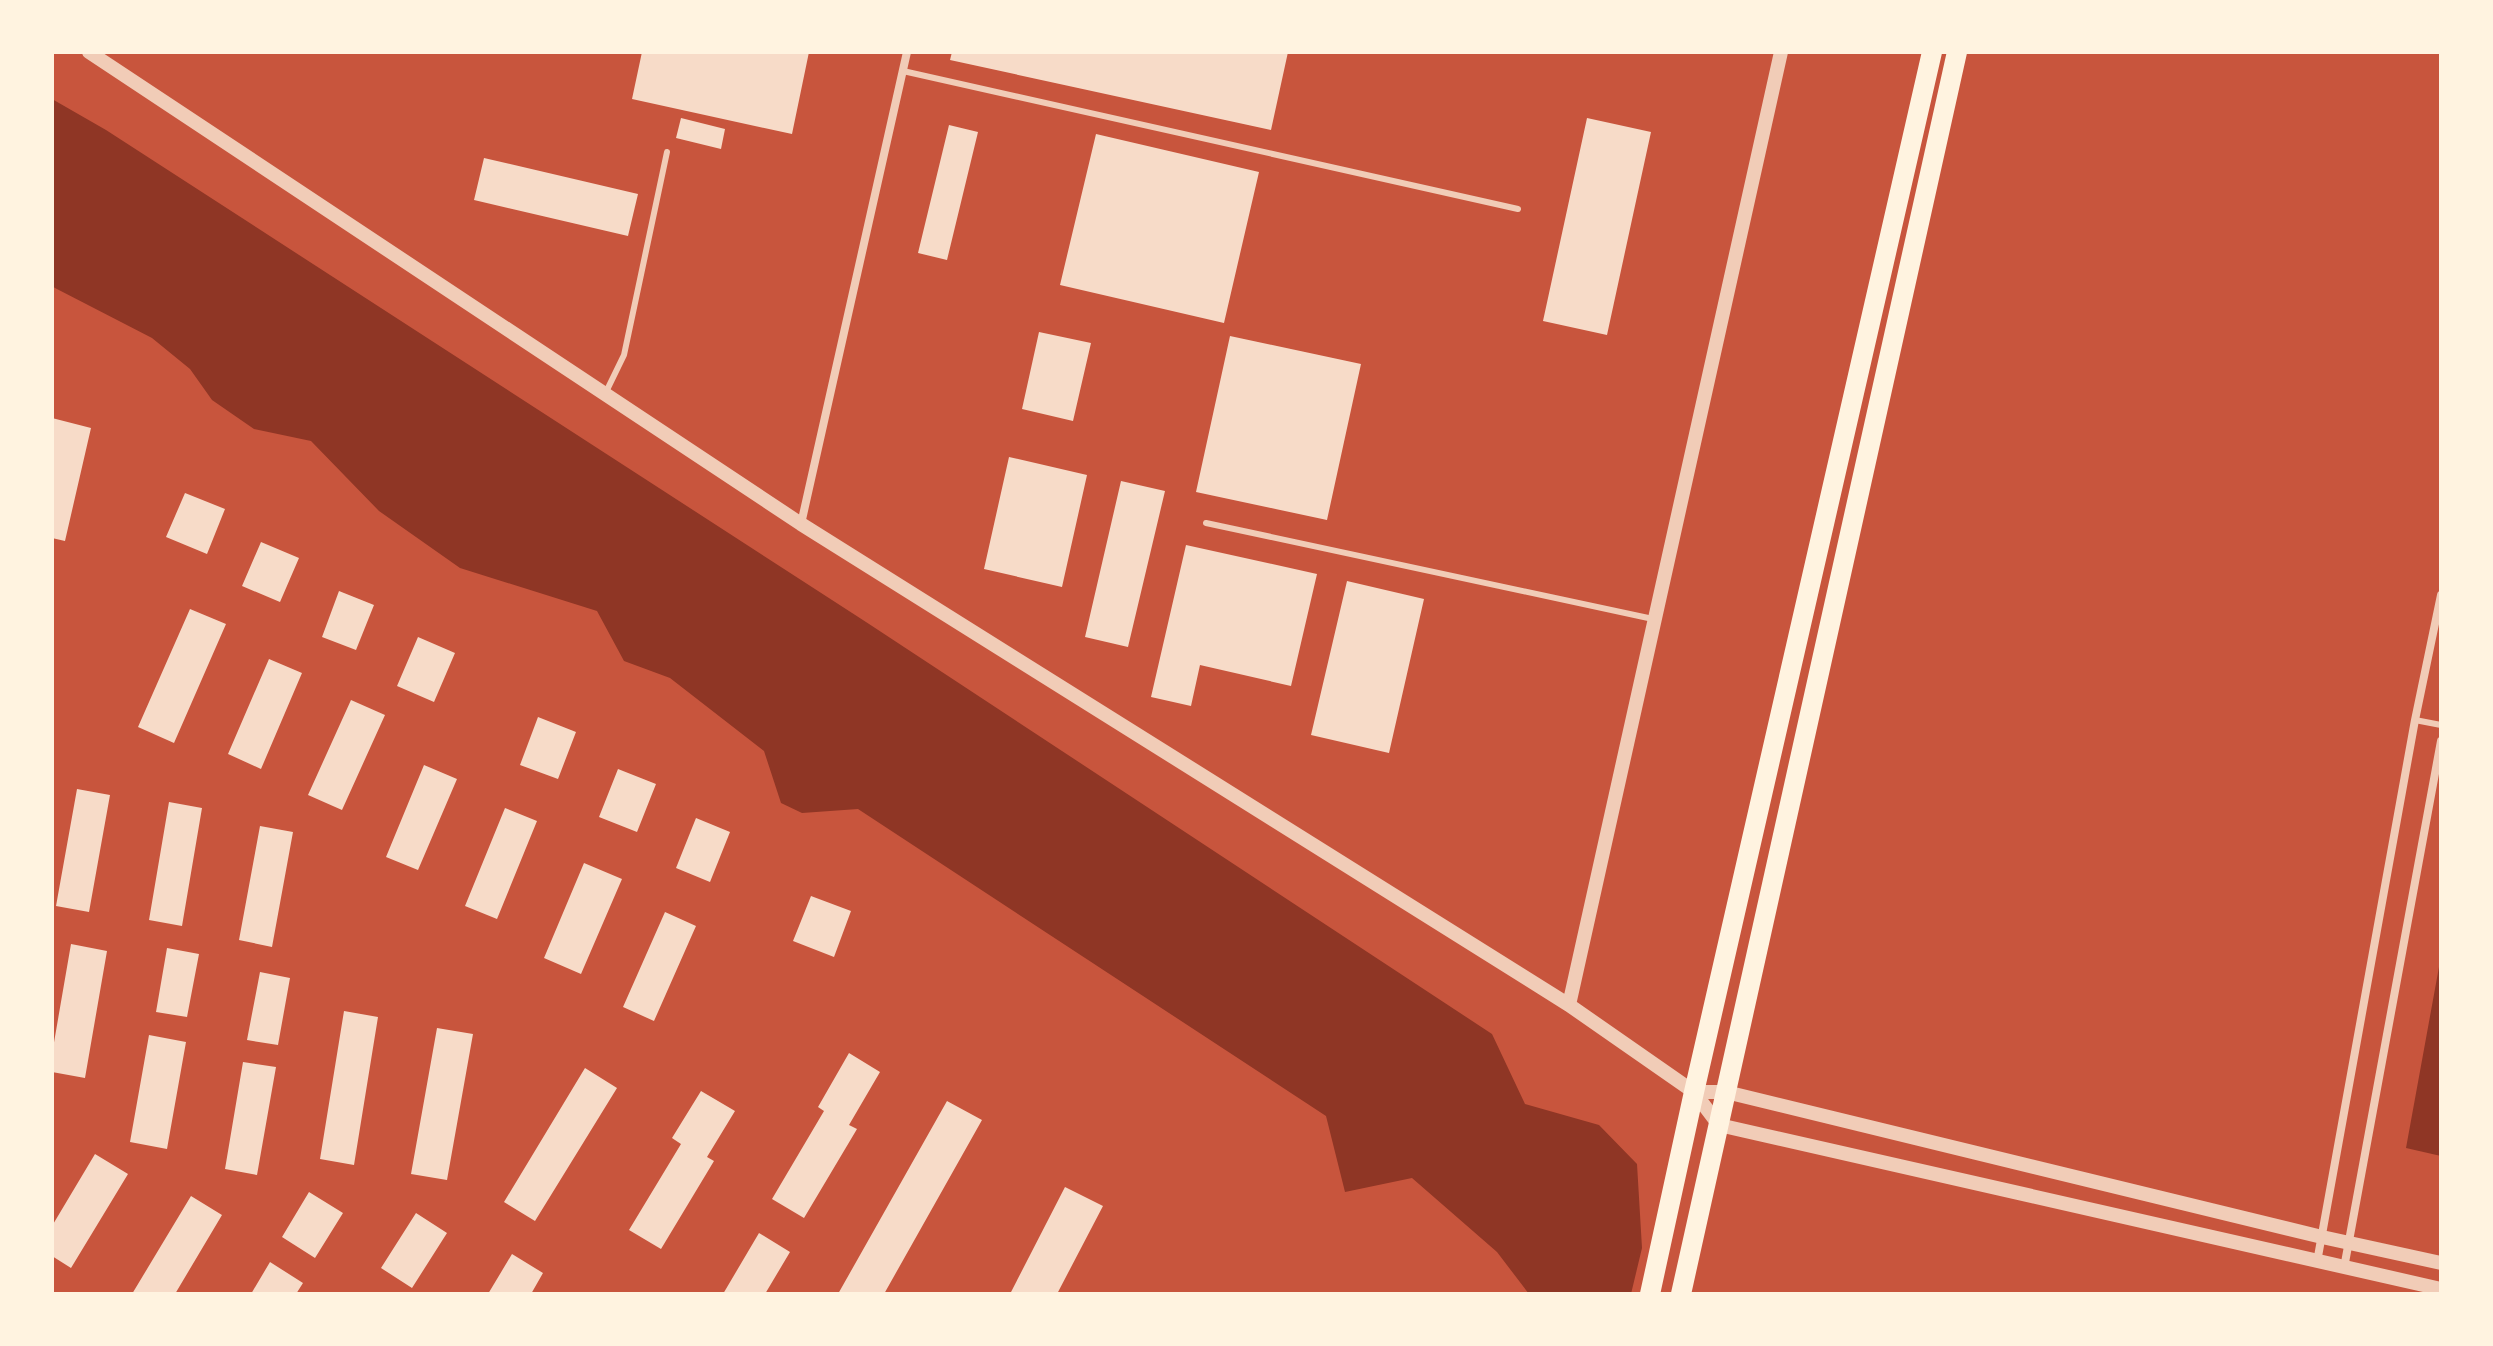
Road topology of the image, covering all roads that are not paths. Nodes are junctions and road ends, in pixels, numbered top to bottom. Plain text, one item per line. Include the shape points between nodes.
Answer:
1 (89, 52) edge
2 (907, 52) edge
3 (1781, 52) edge
4 (1932, 52) edge
5 (1957, 52) edge
6 (903, 71) junction
7 (667, 152) dead end
8 (1518, 209) dead end
9 (604, 394) junction
10 (1206, 523) dead end
11 (801, 524) junction
12 (2441, 595) edge
13 (1655, 619) junction
14 (2415, 720) junction
15 (2441, 725) edge
16 (2441, 741) edge
17 (1569, 1005) junction
18 (1694, 1092) junction
19 (1726, 1092) junction
20 (1719, 1125) junction
21 (2322, 1237) junction
22 (2348, 1243) junction
23 (2317, 1262) junction
24 (2441, 1263) edge
25 (2344, 1268) junction
26 (2441, 1289) edge
27 (1650, 1294) edge
28 (1681, 1294) edge

1 - 9 street
2 - 6 street
3 - 13 street
4 - 18 main road
5 - 19 main road
6 - 8 lane
6 - 11 street
7 - 9 lane via 624,355
9 - 11 street
10 - 13 lane
11 - 17 street
12 - 14 street
13 - 17 street
14 - 15 lane
14 - 21 street
16 - 22 street
17 - 18 street
18 - 19 street
18 - 20 street
18 - 27 main road
19 - 20 main road
19 - 21 street
20 - 23 street
20 - 28 main road
21 - 22 street
21 - 23 street
22 - 24 street
22 - 25 street
23 - 25 street
25 - 26 street

